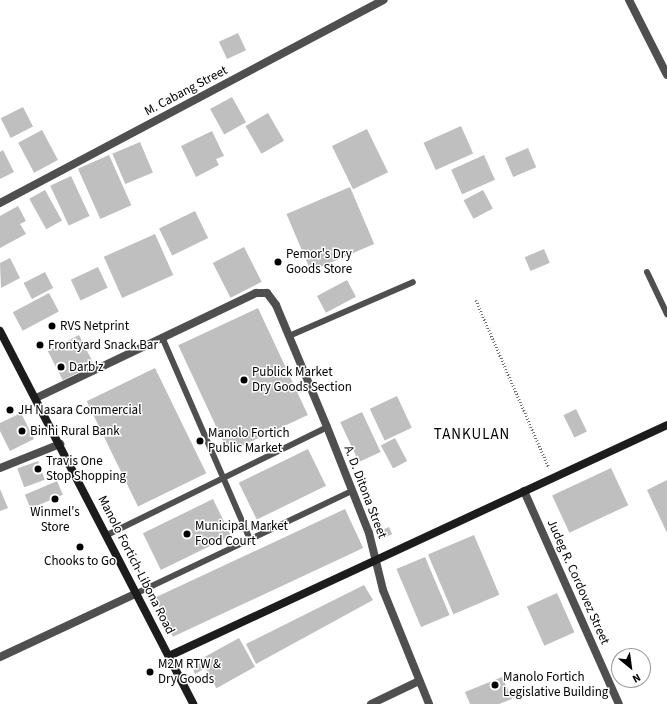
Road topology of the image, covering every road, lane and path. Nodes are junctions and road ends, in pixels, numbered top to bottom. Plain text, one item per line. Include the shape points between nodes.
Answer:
1 (384, 0) edge
2 (629, 0) edge
3 (667, 75) edge
4 (0, 202) edge
5 (647, 272) dead end
6 (413, 282) dead end
7 (476, 300) dead end
8 (667, 314) edge
9 (0, 331) edge
10 (289, 336) junction
11 (162, 337) junction
12 (36, 398) junction
13 (667, 425) edge
14 (327, 427) junction
15 (60, 444) junction
16 (0, 468) edge
17 (224, 477) junction
18 (554, 477) junction
19 (352, 491) junction
20 (524, 491) junction
21 (107, 535) junction
22 (250, 539) junction
23 (375, 559) junction
24 (136, 593) junction
25 (169, 656) junction
26 (0, 657) edge
27 (419, 681) junction
28 (192, 704) edge
29 (371, 704) edge
30 (429, 704) edge
31 (619, 704) edge

1 - 4 street, M. Cabang Street
2 - 3 street
5 - 8 lane
6 - 10 lane
7 - 18 path via 515,394
9 - 12 street, Manolo Fortich-Libona Road
10 - 11 street, A. D. Ditona Street via 276,306 267,293 256,293
10 - 14 street, A. D. Ditona Street
11 - 12 street
11 - 17 lane
12 - 15 street, Manolo Fortich-Libona Road
13 - 18 street
14 - 17 lane
14 - 19 street, A. D. Ditona Street
15 - 16 street
15 - 21 street, Manolo Fortich-Libona Road
17 - 21 lane
17 - 22 lane
18 - 20 street
19 - 22 lane
19 - 23 street, A. D. Ditona Street via 369,533
20 - 23 street
20 - 31 street, Judeg R. Cordovez Street
21 - 24 street, Manolo Fortich-Libona Road
22 - 24 lane
23 - 25 street
23 - 27 street, A. D. Ditona Street via 383,590
24 - 25 street, Manolo Fortich-Libona Road
24 - 26 street
25 - 28 street, Manolo Fortich-Libona Road
27 - 29 street
27 - 30 street, A. D. Ditona Street

